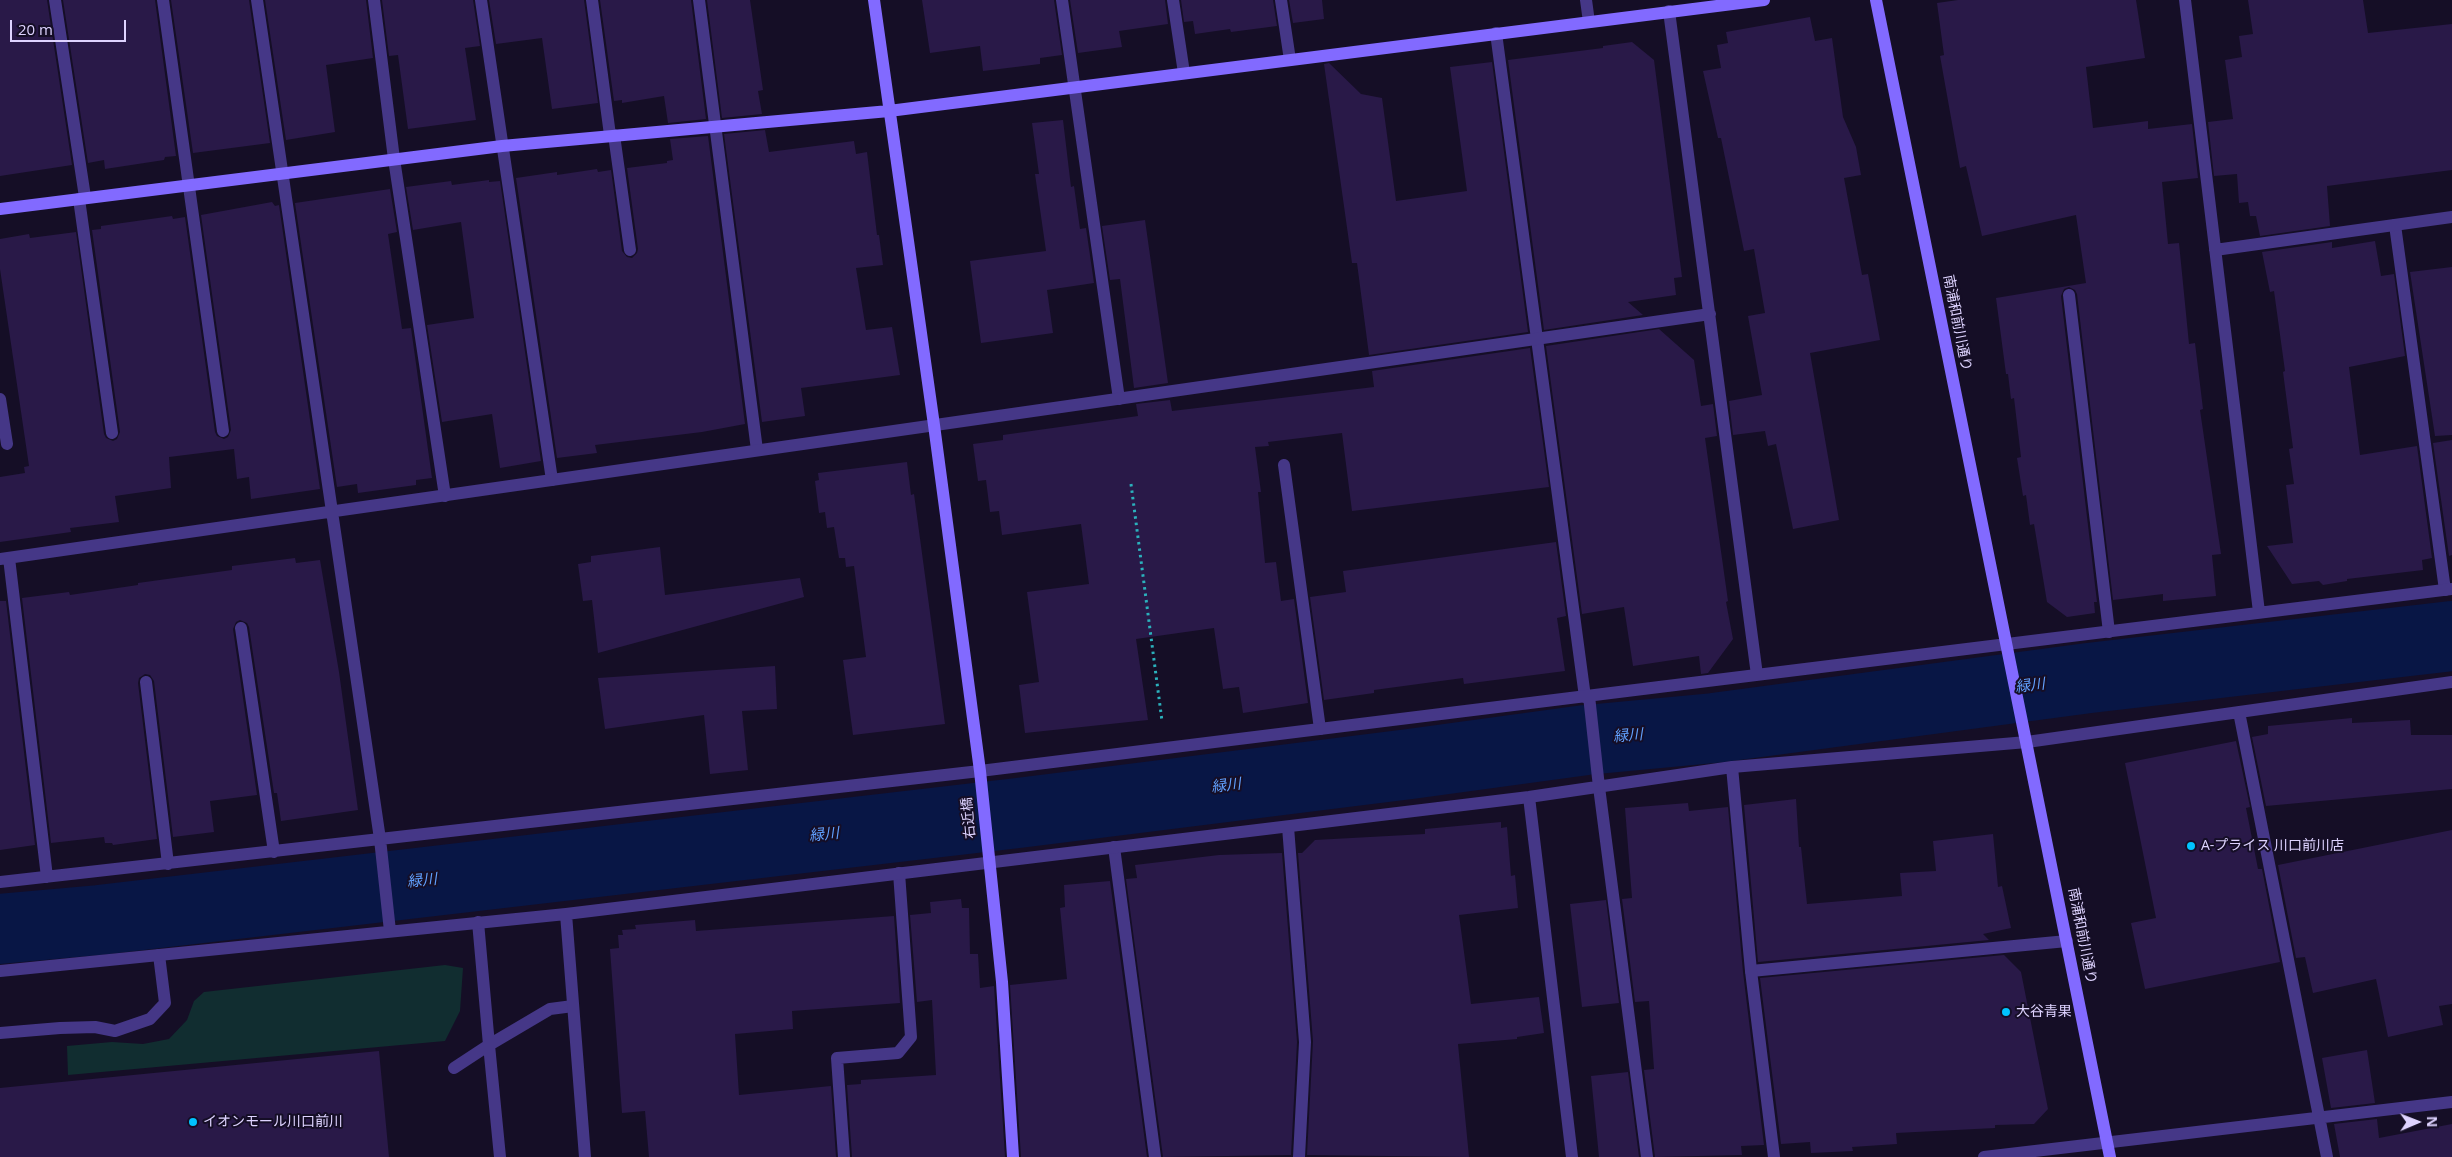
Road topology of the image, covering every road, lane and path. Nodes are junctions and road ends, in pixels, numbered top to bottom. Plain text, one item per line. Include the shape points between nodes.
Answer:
1 (55, 0) edge
2 (163, 0) edge
3 (258, 0) edge
4 (374, 0) edge
5 (481, 0) edge
6 (592, 0) edge
7 (699, 0) edge
8 (874, 0) edge
9 (1062, 0) edge
10 (1173, 0) edge
11 (1281, 0) edge
12 (1586, 0) edge
13 (1764, 0) edge
14 (1876, 0) edge
15 (2185, 0) edge
16 (1669, 11) junction
17 (1589, 22) junction
18 (1496, 33) junction
19 (1290, 60) junction
20 (1184, 73) junction
21 (1076, 87) junction
22 (889, 111) junction
23 (715, 127) junction
24 (612, 135) junction
25 (502, 146) junction
26 (394, 159) junction
27 (282, 173) junction
28 (188, 186) junction
29 (82, 198) junction
30 (0, 209) edge
31 (2452, 217) edge
32 (2395, 225) junction
33 (630, 250) dead end
34 (2215, 250) junction
35 (2069, 295) dead end
36 (1710, 314) junction
37 (1536, 339) junction
38 (0, 399) edge
39 (1119, 399) junction
40 (934, 425) junction
41 (224, 431) dead end
42 (112, 433) dead end
43 (7, 444) dead end
44 (757, 450) junction
45 (1284, 464) dead end
46 (552, 480) junction
47 (1130, 484) dead end
48 (445, 496) junction
49 (332, 512) junction
50 (4, 559) edge
51 (2448, 590) edge
52 (2259, 612) junction
53 (240, 628) dead end
54 (2109, 632) junction
55 (2006, 649) junction
56 (1757, 675) junction
57 (146, 682) dead end
58 (2452, 682) edge
59 (1587, 696) junction
60 (2239, 712) junction
61 (1320, 729) junction
62 (2027, 742) junction
63 (1166, 748) junction
64 (1732, 767) junction
65 (980, 773) junction
66 (1599, 787) junction
67 (1529, 798) junction
68 (1288, 826) junction
69 (380, 839) junction
70 (1114, 847) junction
71 (274, 852) junction
72 (988, 860) junction
73 (168, 864) junction
74 (899, 873) junction
75 (47, 877) junction
76 (0, 882) edge
77 (566, 914) junction
78 (478, 922) junction
79 (390, 931) junction
80 (2067, 941) junction
81 (159, 955) junction
82 (0, 971) edge
83 (1751, 971) junction
84 (573, 1006) junction
85 (0, 1033) edge
86 (489, 1045) junction
87 (454, 1068) dead end
88 (2452, 1102) edge
89 (2319, 1118) junction
90 (2107, 1143) junction
91 (2011, 1155) edge
92 (500, 1157) edge
93 (585, 1157) edge
94 (844, 1157) edge
95 (1013, 1157) edge
96 (1155, 1157) edge
97 (1298, 1157) edge
98 (1572, 1157) edge
99 (1647, 1157) edge
100 (1774, 1157) edge
101 (1984, 1157) edge
102 (2110, 1157) edge
103 (2327, 1157) edge

1 - 29 street
2 - 28 street
3 - 27 street
4 - 26 street
5 - 25 street
6 - 24 street
7 - 23 street
8 - 22 street, 右近橋
9 - 21 street
10 - 20 street
11 - 19 street
12 - 17 street
13 - 16 street
14 - 55 street, 南浦和前川通り
15 - 34 street
16 - 17 street
16 - 36 street
17 - 18 street
18 - 19 street
18 - 37 street
19 - 20 street
20 - 21 street
21 - 22 street
21 - 39 street
22 - 23 street
22 - 40 street, 右近橋
23 - 24 street
23 - 44 street
24 - 25 street
24 - 33 street
25 - 26 street
25 - 46 street
26 - 27 street
26 - 48 street
27 - 28 street
27 - 49 street
28 - 29 street
28 - 41 street
29 - 30 street
29 - 42 street
31 - 32 street
32 - 34 street
32 - 51 street
34 - 52 street
35 - 54 street
36 - 37 street
36 - 56 street
37 - 39 street
37 - 59 street
38 - 43 street
39 - 40 street
40 - 44 street
40 - 65 street, 右近橋
44 - 46 street
45 - 61 street
46 - 48 street
47 - 63 path
48 - 49 street
49 - 50 street
49 - 69 street
50 - 75 street
51 - 52 street
52 - 54 street
53 - 71 street
54 - 55 street
55 - 56 street
55 - 62 street, 南浦和前川通り
56 - 59 street
57 - 73 street
58 - 60 street
59 - 61 street
59 - 66 street
60 - 62 street
60 - 89 street
61 - 63 street
62 - 64 street
62 - 80 street, 南浦和前川通り
63 - 65 street
64 - 66 street
64 - 83 street
65 - 69 street
65 - 72 street, 右近橋
66 - 67 street
66 - 99 street
67 - 68 street
67 - 98 street
68 - 70 street
68 - 97 street via 1305,1042
69 - 71 street
69 - 79 street
70 - 72 street
70 - 96 street
71 - 73 street
72 - 74 street
72 - 95 street, 右近橋 via 1002,982
73 - 75 street
74 - 77 street
74 - 94 street via 911,1037 898,1053 837,1058
75 - 76 street
77 - 78 street
77 - 84 street
78 - 79 street
78 - 86 street
79 - 81 street
80 - 83 street
80 - 90 street, 南浦和前川通り
81 - 82 street
81 - 85 street via 165,1003 150,1020 115,1031 94,1027
83 - 100 street
84 - 86 street via 550,1009
84 - 93 street
86 - 87 street
86 - 92 street
88 - 89 street
89 - 90 street
89 - 103 street
90 - 91 street
90 - 102 street, 南浦和前川通り
91 - 101 street

